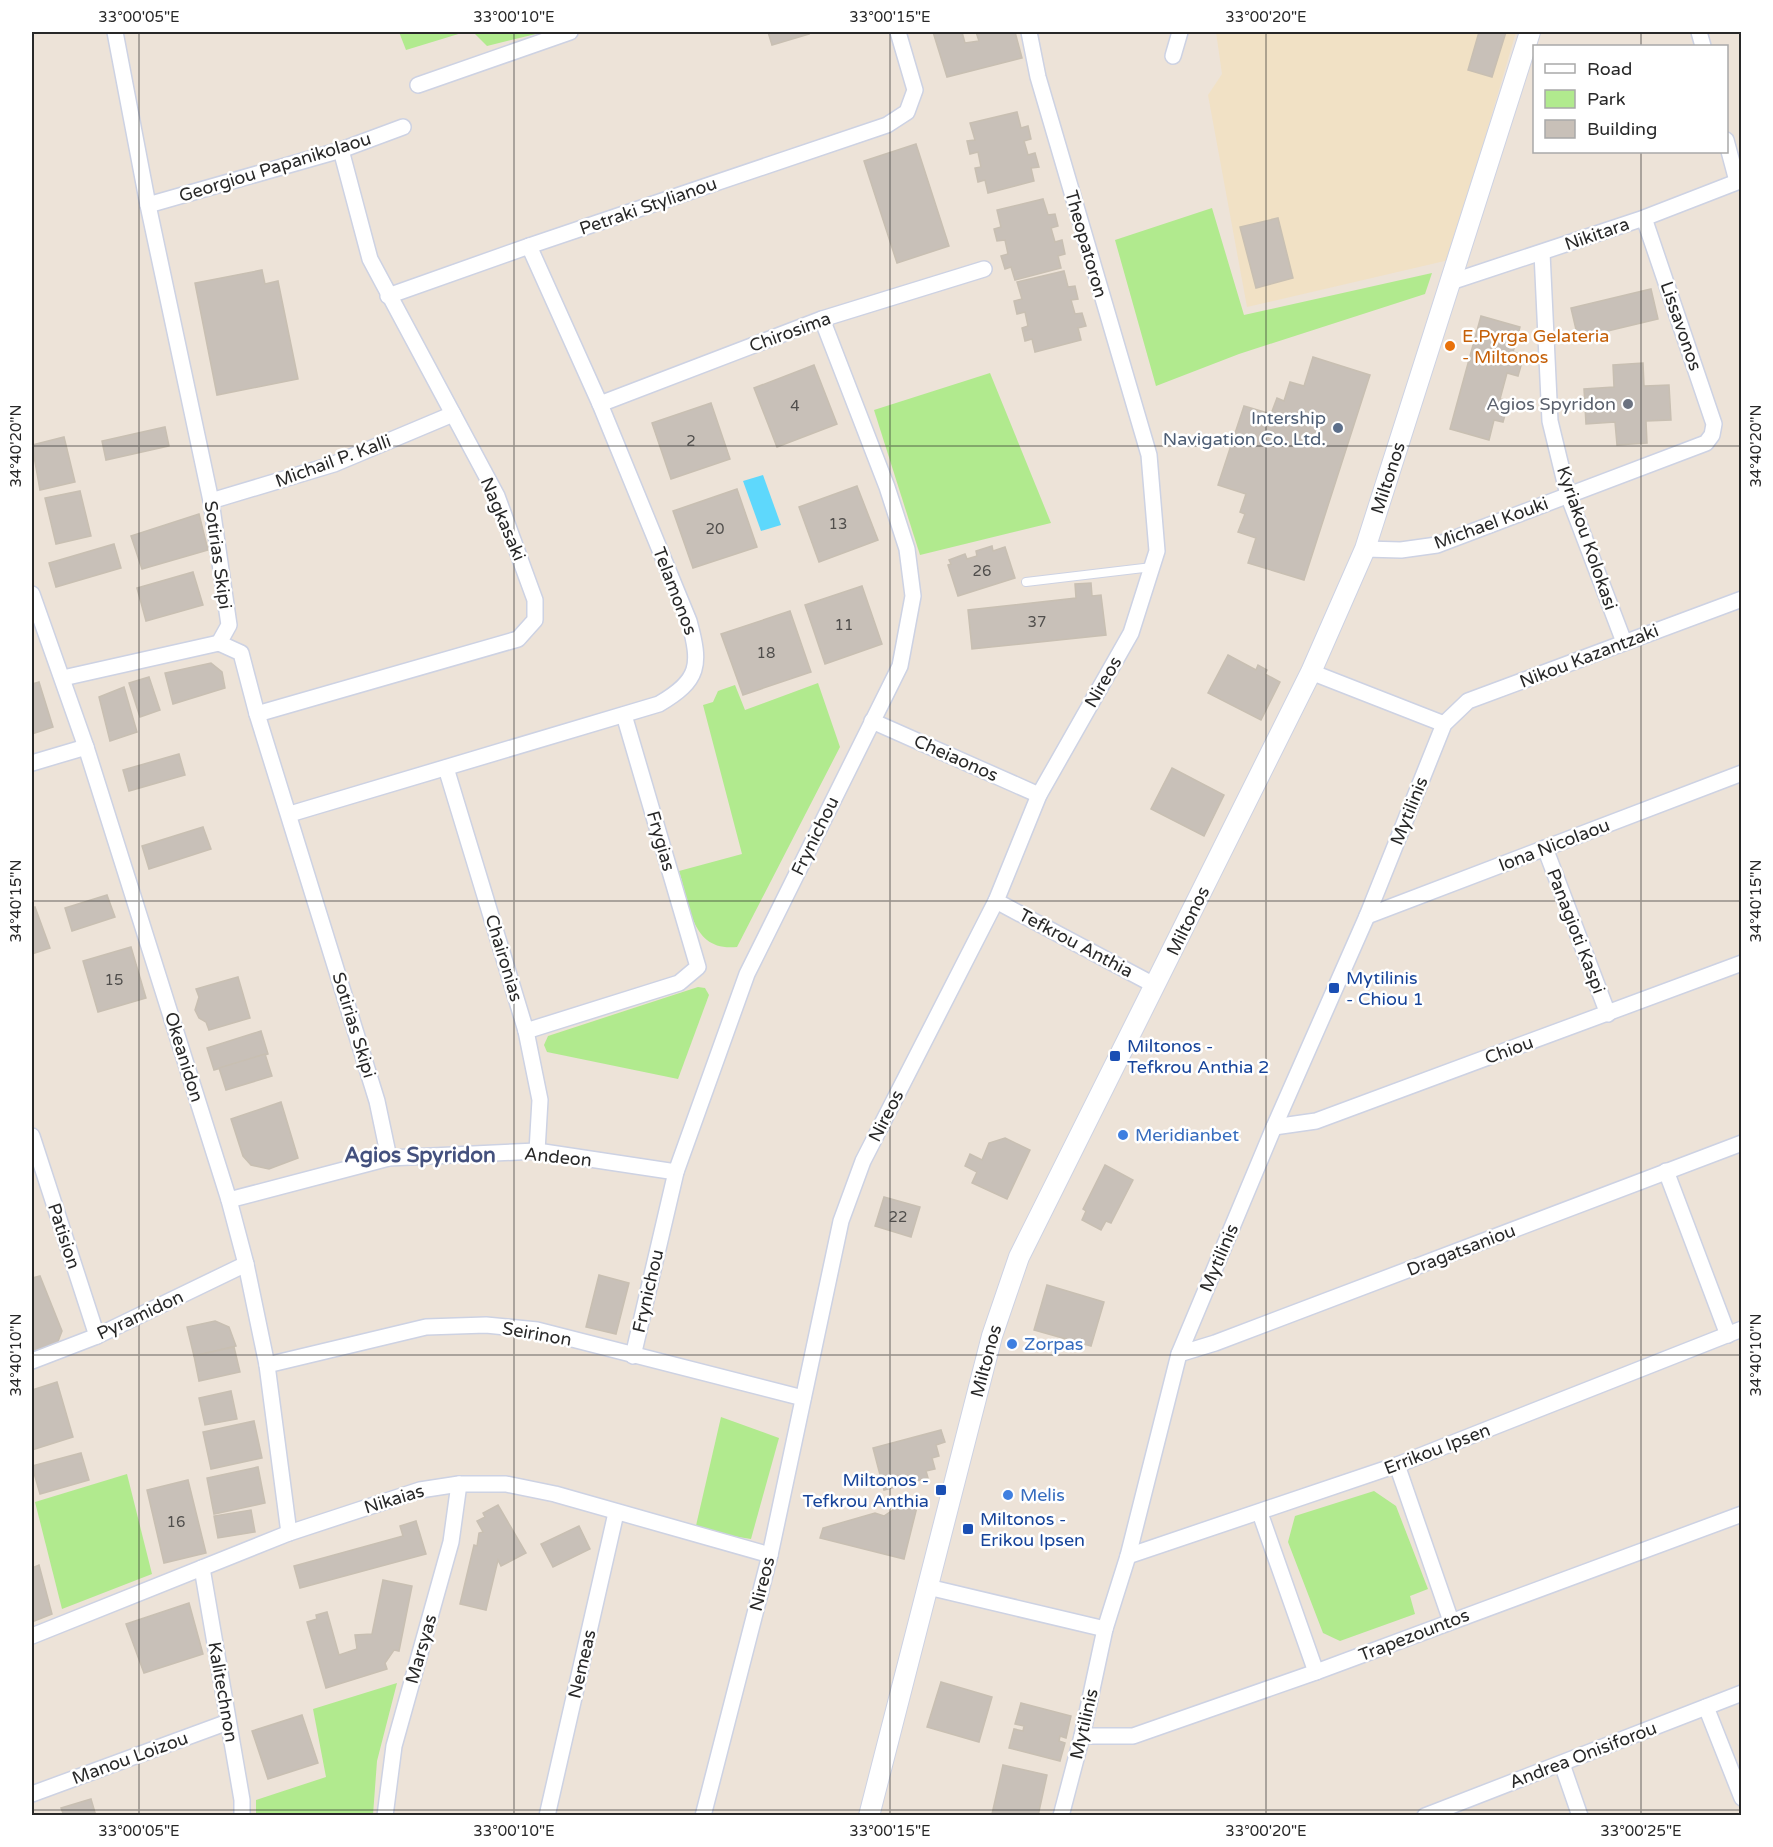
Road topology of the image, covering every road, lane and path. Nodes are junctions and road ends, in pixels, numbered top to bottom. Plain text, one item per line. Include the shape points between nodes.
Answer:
1 (117, 32) edge
2 (570, 32) edge
3 (898, 32) edge
4 (1029, 32) edge
5 (1180, 32) edge
6 (1530, 32) edge
7 (1173, 56) dead end
8 (418, 85) dead end
9 (403, 127) dead end
10 (1728, 146) edge
11 (341, 150) junction
12 (1739, 180) edge
13 (147, 206) junction
14 (1644, 218) junction
15 (529, 246) junction
16 (1542, 253) junction
17 (984, 269) dead end
18 (1451, 282) junction
19 (388, 296) junction
20 (822, 319) junction
21 (600, 404) junction
22 (453, 414) junction
23 (1712, 435) joint
24 (1149, 455) joint
25 (1568, 495) junction
26 (211, 501) junction
27 (1365, 549) junction
28 (1152, 567) junction
29 (1026, 582) dead end
30 (32, 594) edge
31 (1742, 599) edge
32 (1624, 642) junction
33 (219, 643) junction
34 (1311, 672) junction
35 (63, 678) junction
36 (256, 714) junction
37 (624, 716) junction
38 (872, 721) junction
39 (1444, 724) junction
40 (86, 747) junction
41 (32, 763) edge
42 (446, 768) junction
43 (1742, 773) edge
44 (1039, 795) junction
45 (290, 814) junction
46 (1545, 848) junction
47 (996, 901) junction
48 (1367, 916) junction
49 (1742, 963) edge
50 (1156, 986) junction
51 (1608, 1014) junction
52 (526, 1031) junction
53 (1274, 1127) junction
54 (32, 1136) edge
55 (1742, 1143) edge
56 (537, 1152) junction
57 (389, 1158) junction
58 (676, 1172) junction
59 (1666, 1172) junction
60 (229, 1200) junction
61 (246, 1264) junction
62 (1735, 1332) edge
63 (97, 1336) junction
64 (1179, 1354) junction
65 (633, 1356) junction
66 (32, 1361) edge
67 (267, 1365) junction
68 (803, 1398) junction
69 (1397, 1465) junction
70 (459, 1484) junction
71 (616, 1513) junction
72 (1260, 1513) junction
73 (1742, 1514) edge
74 (289, 1533) junction
75 (770, 1555) junction
76 (1128, 1556) junction
77 (202, 1568) junction
78 (928, 1587) junction
79 (1451, 1621) junction
80 (1105, 1629) junction
81 (32, 1636) edge
82 (1316, 1672) junction
83 (1742, 1693) edge
84 (1706, 1707) junction
85 (228, 1722) junction
86 (1082, 1736) junction
87 (1562, 1764) junction
88 (32, 1794) edge
89 (1742, 1798) edge
90 (242, 1815) edge
91 (385, 1815) edge
92 (547, 1815) edge
93 (703, 1815) edge
94 (869, 1815) edge
95 (1061, 1815) edge
96 (1425, 1815) edge
97 (1580, 1815) edge

1 - 13 street, Sotirias Skipi
2 - 8 street
3 - 15 street, Petraki Stylianou via 915,90 907,112 887,125
4 - 24 street, Theopatoron via 1038,77
5 - 7 street
6 - 18 street, Miltonos
9 - 11 street, Georgiou Papanikolaou
10 - 12 street
11 - 13 street, Georgiou Papanikolaou
11 - 19 street, Nagkasaki via 370,259
12 - 14 street, Nikitara
13 - 26 street, Sotirias Skipi
14 - 16 street, Nikitara
14 - 23 street, Lissavonos via 1714,424
15 - 19 street, Petraki Stylianou
15 - 21 street, Telamonos
16 - 18 street, Nikitara
16 - 25 street, Kyriakou Kolokasi via 1550,420
17 - 20 street, Chirosima
18 - 27 street, Miltonos
19 - 22 street, Nagkasaki
20 - 21 street, Chirosima
20 - 38 street, Frynichou via 887,487 907,549 913,596 900,666
21 - 37 street, Telamonos via 689,621 695,645 694,670 683,690 659,704
22 - 26 street, Michail P. Kalli via 334,464
22 - 36 street, Nagkasaki via 497,496 535,600 535,620 518,639
23 - 25 street, Michael Kouki via 1706,443
24 - 28 street, Nireos via 1157,551
25 - 27 street, Michael Kouki via 1437,545
25 - 32 street, Kyriakou Kolokasi
26 - 33 street, Sotirias Skipi via 229,625
27 - 34 street, Miltonos
28 - 29 lane
28 - 44 street, Nireos via 1131,633
30 - 35 street, Okeanidon
31 - 32 street, Nikou Kazantzaki
32 - 39 street, Nikou Kazantzaki via 1468,701
33 - 35 street
33 - 36 street, Sotirias Skipi via 241,653
34 - 39 street
34 - 50 street, Miltonos
35 - 40 street, Okeanidon
36 - 45 street, Sotirias Skipi
37 - 42 street, Telamonos
37 - 52 street, Frygias via 698,967 679,982
38 - 44 street, Cheiaonos
38 - 58 street, Frynichou via 747,974
39 - 48 street, Mytilinis
40 - 41 street
40 - 60 street, Okeanidon
42 - 45 street, Telamonos
42 - 52 street, Chaironias
43 - 46 street, Iona Nicolaou
44 - 47 street, Nireos
45 - 57 street, Sotirias Skipi via 377,1101
46 - 48 street, Iona Nicolaou
46 - 51 street, Panagioti Kaspi
47 - 50 street, Tefkrou Anthia
47 - 68 street, Nireos via 863,1161 841,1221
48 - 53 street, Mytilinis
49 - 51 street, Chiou
50 - 78 street, Miltonos via 1019,1257 992,1336
51 - 53 street, Chiou via 1316,1121
52 - 56 street, Chaironias via 540,1100
53 - 64 street, Mytilinis
54 - 63 street, Patision
55 - 59 street, Dragatsaniou
56 - 57 street, Andeon
56 - 58 street, Andeon
57 - 60 street, Andeon
58 - 65 street, Frynichou
59 - 62 street
59 - 64 street, Dragatsaniou
60 - 61 street, Okeanidon
61 - 63 street, Pyramidon
61 - 67 street, Okeanidon
62 - 69 street, Errikou Ipsen
63 - 66 street, Pyramidon
64 - 76 street, Mytilinis
65 - 67 street, Seirinon via 537,1330 486,1325 426,1327
65 - 68 street, Seirinon
67 - 74 street, Okeanidon
68 - 75 street, Nireos
69 - 72 street, Errikou Ipsen
69 - 79 street
70 - 71 street, Nikaias via 506,1484
70 - 74 street, Nikaias via 420,1490
70 - 91 street, Marsyas via 451,1542 394,1746
71 - 75 street, Nikaias
71 - 92 street, Nemeas
72 - 76 street, Errikou Ipsen
72 - 82 street
73 - 79 street, Trapezountos
74 - 77 street, Nikaias
75 - 93 street, Nireos
76 - 80 street, Mytilinis
77 - 81 street, Nikaias
77 - 85 street, Kalitechnon
78 - 80 street
78 - 94 street, Miltonos
79 - 82 street, Trapezountos
80 - 86 street, Mytilinis
82 - 86 street, Trapezountos via 1133,1736
83 - 84 street, Andrea Onisiforou
84 - 87 street, Andrea Onisiforou
84 - 89 street
85 - 88 street, Manou Loizou
85 - 90 street, Kalitechnon
86 - 95 street, Mytilinis
87 - 96 street, Andrea Onisiforou
87 - 97 street

